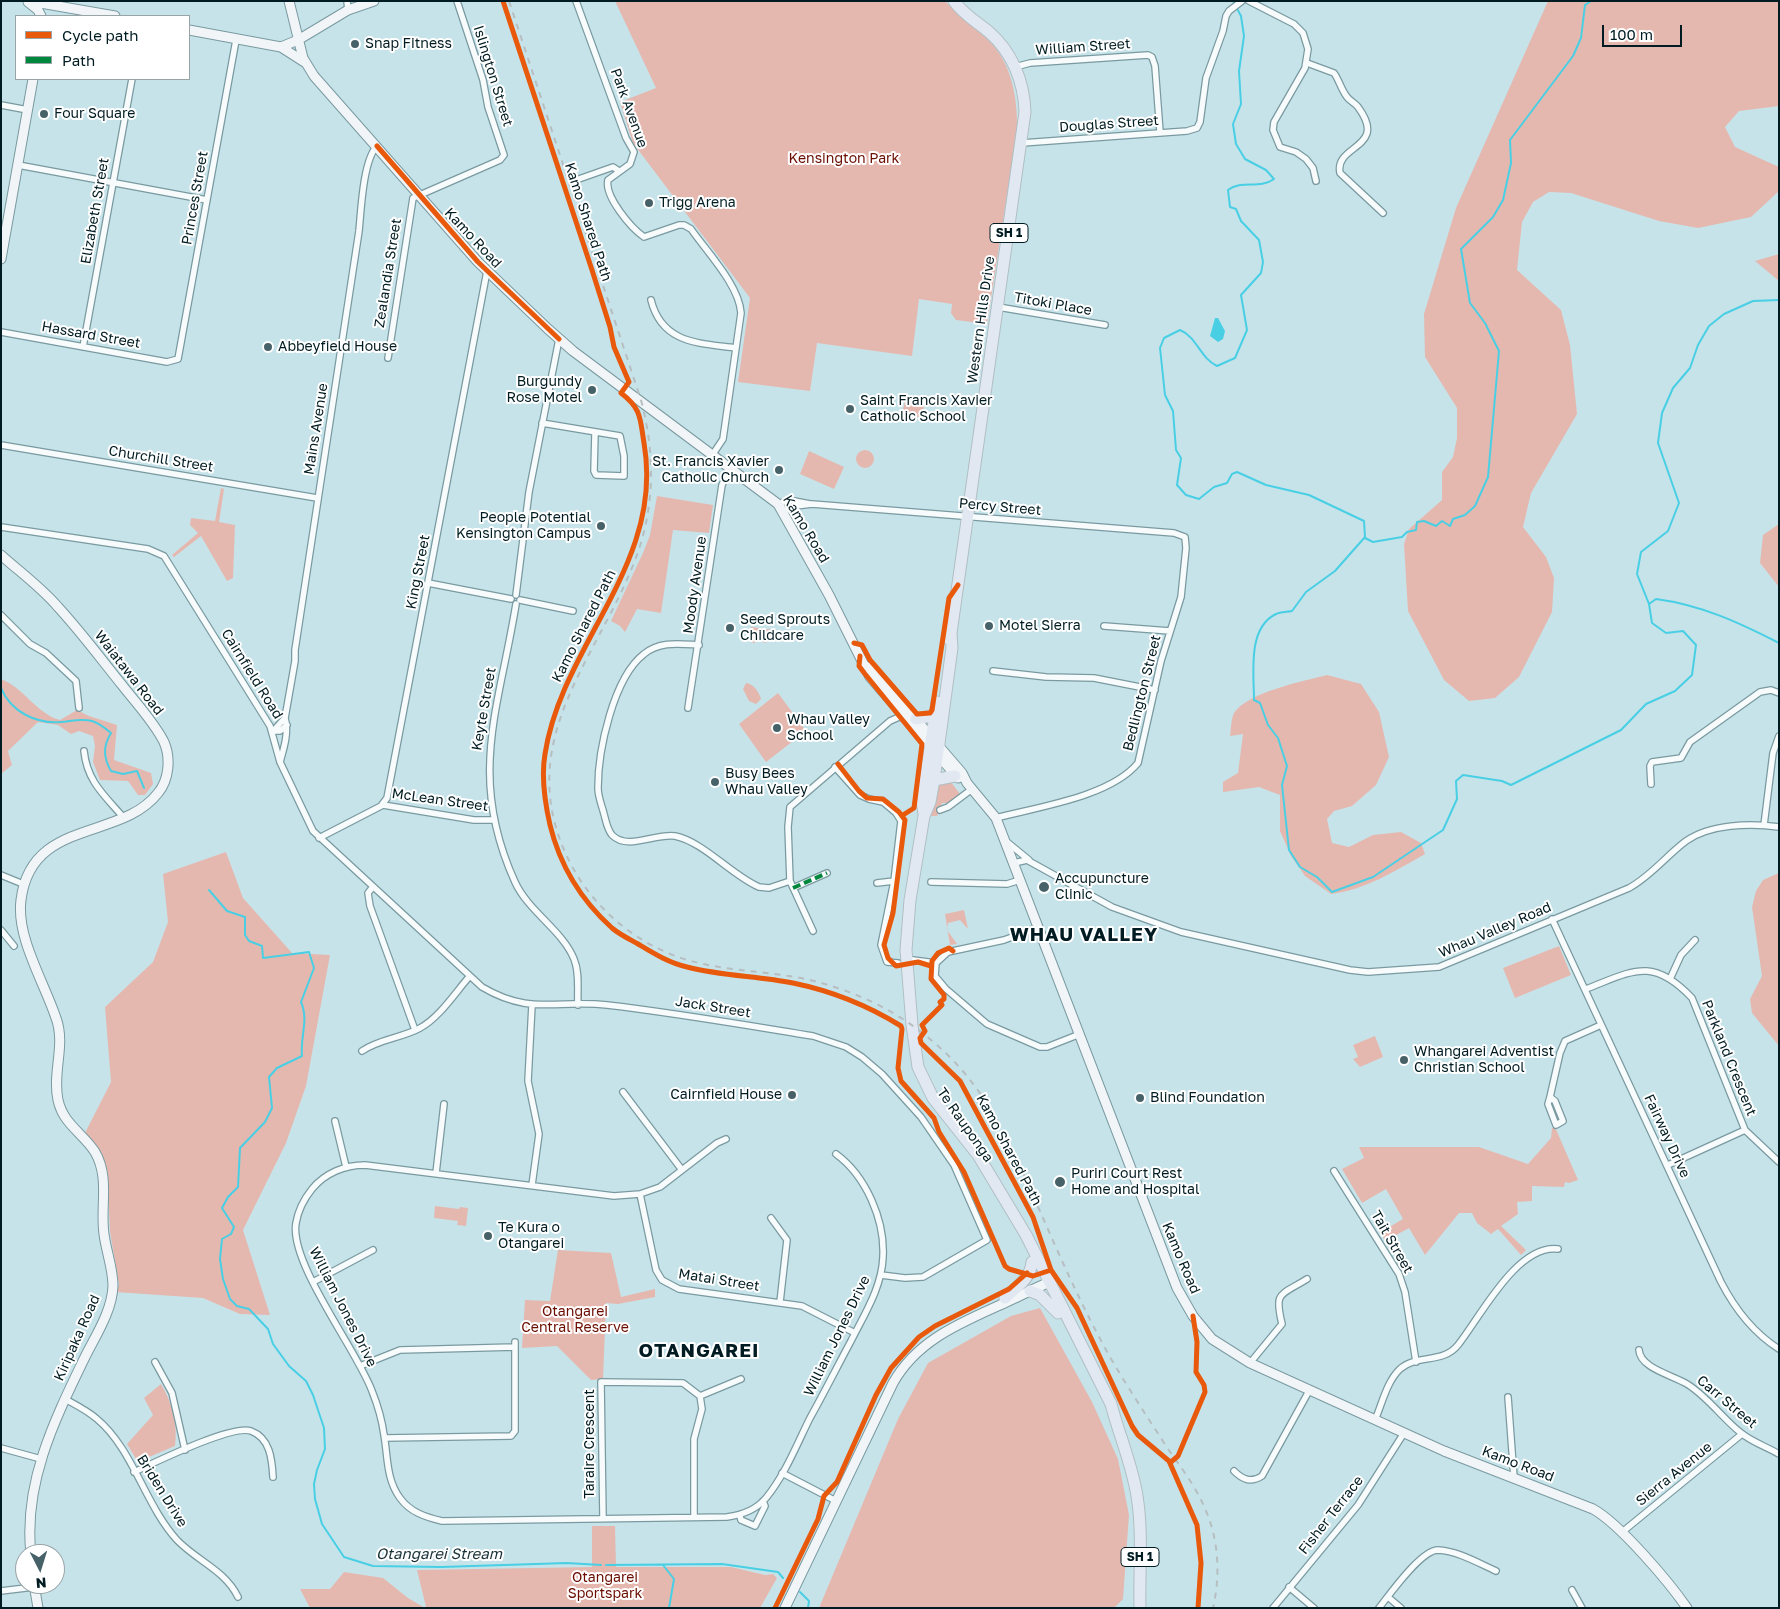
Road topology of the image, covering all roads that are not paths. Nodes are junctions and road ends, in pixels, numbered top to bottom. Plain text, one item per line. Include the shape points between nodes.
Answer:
1 (28, 1) edge
2 (289, 1) edge
3 (374, 1) edge
4 (457, 1) edge
5 (576, 1) edge
6 (954, 1) edge
7 (1250, 1) edge
8 (48, 3) edge
9 (1240, 4) edge
10 (348, 6) edge
11 (40, 15) edge
12 (109, 15) edge
13 (190, 30) edge
14 (236, 40) junction
15 (298, 40) junction
16 (281, 47) junction
17 (306, 63) junction
18 (1307, 63) junction
19 (1015, 66) junction
20 (33, 80) edge
21 (132, 80) edge
22 (1, 105) edge
23 (28, 110) junction
24 (1160, 132) junction
25 (1022, 143) junction
26 (377, 146) junction
27 (18, 165) junction
28 (618, 171) junction
29 (576, 180) dead end
30 (1316, 181) dead end
31 (113, 182) junction
32 (418, 194) junction
33 (207, 200) junction
34 (1383, 213) dead end
35 (1, 259) edge
36 (487, 272) junction
37 (652, 300) dead end
38 (998, 307) junction
39 (1105, 325) dead end
40 (1, 332) edge
41 (560, 339) junction
42 (83, 347) junction
43 (736, 348) junction
44 (388, 358) dead end
45 (176, 361) joint
46 (542, 423) junction
47 (595, 433) junction
48 (1, 445) edge
49 (713, 454) junction
50 (731, 467) junction
51 (318, 498) junction
52 (812, 504) junction
53 (781, 508) junction
54 (968, 516) junction
55 (1, 527) edge
56 (1185, 537) joint
57 (1, 555) edge
58 (428, 583) junction
59 (516, 599) junction
60 (573, 611) dead end
61 (1, 615) edge
62 (1104, 626) dead end
63 (1170, 631) junction
64 (952, 633) junction
65 (698, 645) junction
66 (866, 666) junction
67 (993, 671) dead end
68 (1155, 690) junction
69 (1779, 693) edge
70 (894, 705) junction
71 (79, 708) dead end
72 (688, 708) dead end
73 (935, 715) junction
74 (285, 718) junction
75 (911, 719) junction
76 (890, 721) junction
77 (287, 725) junction
78 (273, 731) junction
79 (1779, 736) edge
80 (935, 746) junction
81 (84, 751) dead end
82 (280, 762) junction
83 (835, 767) junction
84 (955, 776) junction
85 (934, 780) junction
86 (1651, 784) dead end
87 (969, 786) junction
88 (383, 804) junction
89 (940, 810) dead end
90 (924, 816) junction
91 (123, 817) junction
92 (996, 818) junction
93 (494, 820) junction
94 (1764, 825) junction
95 (1779, 827) edge
96 (319, 838) junction
97 (1005, 841) junction
98 (1014, 863) junction
99 (1035, 864) junction
100 (827, 872) dead end
101 (1, 875) edge
102 (1020, 880) junction
103 (790, 881) junction
104 (894, 881) junction
105 (930, 882) dead end
106 (877, 883) dead end
107 (23, 884) junction
108 (372, 888) junction
109 (793, 888) junction
110 (1552, 919) junction
111 (1039, 927) junction
112 (1, 930) edge
113 (813, 931) dead end
114 (1694, 940) dead end
115 (14, 946) dead end
116 (936, 963) junction
117 (906, 965) junction
118 (469, 977) junction
119 (1670, 979) junction
120 (1586, 990) junction
121 (532, 1005) junction
122 (578, 1005) junction
123 (1602, 1025) junction
124 (415, 1030) junction
125 (1080, 1034) junction
126 (362, 1051) dead end
127 (623, 1092) dead end
128 (1550, 1097) dead end
129 (444, 1104) dead end
130 (335, 1121) dead end
131 (1745, 1130) junction
132 (726, 1139) dead end
133 (836, 1154) dead end
134 (1779, 1162) edge
135 (1668, 1165) junction
136 (346, 1167) junction
137 (682, 1170) junction
138 (1334, 1171) dead end
139 (436, 1173) junction
140 (532, 1185) junction
141 (640, 1194) junction
142 (771, 1218) dead end
143 (1558, 1248) dead end
144 (373, 1250) dead end
145 (1032, 1262) junction
146 (881, 1275) junction
147 (1307, 1279) dead end
148 (1045, 1280) junction
149 (313, 1282) junction
150 (1030, 1291) junction
151 (1004, 1300) junction
152 (780, 1302) junction
153 (1058, 1313) junction
154 (855, 1333) junction
155 (1779, 1349) edge
156 (1639, 1350) dead end
157 (156, 1362) dead end
158 (1416, 1362) junction
159 (1250, 1363) junction
160 (360, 1366) junction
161 (741, 1379) dead end
162 (1309, 1391) junction
163 (700, 1396) junction
164 (1508, 1397) dead end
165 (65, 1399) junction
166 (1113, 1416) junction
167 (1374, 1420) junction
168 (1404, 1433) junction
169 (1742, 1434) junction
170 (385, 1438) junction
171 (1, 1448) edge
172 (186, 1450) junction
173 (1779, 1454) edge
174 (41, 1459) junction
175 (1234, 1471) dead end
176 (134, 1472) junction
177 (782, 1473) junction
178 (273, 1476) dead end
179 (1514, 1478) junction
180 (763, 1501) junction
181 (836, 1502) junction
182 (740, 1516) junction
183 (694, 1517) junction
184 (603, 1518) junction
185 (1621, 1533) junction
186 (31, 1544) edge
187 (1496, 1571) dead end
188 (1289, 1587) junction
189 (15, 1588) edge
190 (1572, 1590) dead end
191 (1, 1591) edge
192 (36, 1594) edge
193 (238, 1597) dead end
194 (1388, 1597) junction
195 (38, 1608) edge
196 (785, 1608) edge
197 (1140, 1608) edge
198 (1273, 1608) edge
199 (1314, 1608) edge
200 (1379, 1608) edge
201 (1401, 1608) edge
202 (1582, 1608) edge
203 (1687, 1608) edge

1 - 8 main road
1 - 11 main road
2 - 15 main road, Kamo Road
3 - 10 main road
4 - 32 street, Islington Street via 504,157
5 - 28 street, Park Avenue via 634,152 630,164
6 - 19 highway, Western Hills Drive / SH 1 via 996,39
7 - 18 street via 1298,28 1306,40
8 - 12 main road
9 - 24 street, Douglas Street via 1227,12 1209,64 1200,122 1196,128 1187,131
10 - 15 main road
13 - 14 main road
14 - 16 main road
14 - 33 street, Princes Street
15 - 16 main road
15 - 17 main road, Kamo Road
16 - 17 main road
17 - 26 main road, Kamo Road via 321,85
18 - 30 street via 1274,122 1275,138 1280,148 1301,155 1310,163
18 - 34 street via 1334,73 1345,94 1362,114 1367,137 1342,158 1340,173
19 - 24 street, William Street via 1145,54 1152,58
19 - 25 highway, Western Hills Drive / SH 1 via 1025,104
20 - 23 main road
21 - 31 street, Elizabeth Street
22 - 23 street
23 - 27 main road
24 - 25 street, Douglas Street
25 - 38 highway, Western Hills Drive / SH 1
26 - 32 main road, Kamo Road
26 - 51 street, Mains Avenue via 369,160 359,217
27 - 31 street
27 - 35 main road
28 - 29 street via 613,167
28 - 43 street, Park Avenue via 608,180 608,194 636,232 644,237 679,225 691,229 734,289 741,313
31 - 33 street
31 - 42 street, Elizabeth Street
32 - 36 main road, Kamo Road
32 - 44 street, Zealandia Street via 412,201
33 - 45 street, Princes Street via 180,354
36 - 41 main road, Kamo Road
36 - 58 street, King Street
37 - 43 street via 660,320 678,336 694,342
38 - 39 street, Titoki Place
38 - 54 highway, Western Hills Drive / SH 1
40 - 42 street, Hassard Street
41 - 46 street, Keyte Street
41 - 49 main road, Kamo Road
42 - 45 street, Hassard Street
43 - 49 street, Park Avenue via 723,439
46 - 47 street
46 - 59 street, Keyte Street via 529,492
47 - 47 street via 596,475 624,476 620,436
48 - 51 street, Churchill Street
49 - 50 main road, Kamo Road
50 - 53 main road, Kamo Road
50 - 65 street, Moody Avenue via 722,485
51 - 74 street, Mains Avenue
52 - 53 street, Percy Street
52 - 53 street, Percy Street via 789,500
52 - 54 street, Percy Street
53 - 66 main road, Kamo Road
54 - 56 street, Percy Street via 1174,533
54 - 64 highway, Western Hills Drive / SH 1
55 - 78 street, Cairnfield Road via 148,549 161,554
56 - 63 street, Bedlington Street via 1183,584
57 - 91 main road, Waiatawa Road via 57,606 164,742 168,764 163,786 144,807
58 - 59 street
58 - 88 street, King Street via 388,798
59 - 60 street
59 - 93 street, Keyte Street via 490,737 489,778
61 - 71 street via 30,644 46,653 76,681
62 - 63 street
63 - 68 street, Bedlington Street
64 - 73 highway, Western Hills Drive / SH 1 via 945,647
64 - 80 highway, Te Rauponga / SH 1
65 - 72 street, Moody Avenue
65 - 103 street via 674,643 655,647 639,658 625,678 609,718 601,757 598,792 607,827 621,841 665,835 680,837 759,887 774,887
66 - 70 main road, Kamo Road via 870,677
66 - 75 main road, Kamo Road via 874,671
67 - 68 street via 1094,678
68 - 92 street, Bedlington Street via 1141,754 1134,768 1092,793
69 - 86 street via 1771,690 1760,692 1690,742 1681,758 1651,762
70 - 75 main road, Kamo Road
70 - 76 street
73 - 75 highway
73 - 80 highway, Western Hills Drive / SH 1
74 - 77 street, Mains Avenue
74 - 78 street
75 - 76 street via 899,717
75 - 80 main road, Kamo Road
76 - 83 street
77 - 78 street via 280,731
77 - 82 street, Mains Avenue
78 - 82 street, Cairnfield Road
79 - 94 street via 1773,753
80 - 84 main road, Kamo Road
80 - 85 highway, Te Rauponga / SH 1
80 - 87 main road, Kamo Road via 962,773
80 - 90 highway, Western Hills Drive / SH 1 via 922,801
81 - 91 street via 91,779
82 - 96 street, Cairnfield Road via 308,824
83 - 103 street via 790,806
83 - 104 street via 860,795 883,802 899,817 902,825
84 - 85 highway
84 - 87 main road, Kamo Road
85 - 90 highway, Te Rauponga / SH 1
87 - 89 street via 948,807
87 - 92 main road, Kamo Road
88 - 93 street, McLean Street via 474,820
88 - 96 street
90 - 117 highway, Te Rauponga / SH 1 via 910,900
91 - 107 main road, Kiripaka Road via 57,844 41,857
92 - 97 main road, Kamo Road
93 - 122 street, Keyte Street via 519,891 575,960
94 - 95 street, Whau Valley Road
94 - 110 street, Whau Valley Road via 1713,829 1696,835 1636,884
96 - 108 street, Cairnfield Road
97 - 98 main road, Kamo Road
97 - 99 street, Whau Valley Road
98 - 99 street, Whau Valley Road via 1021,860
98 - 102 main road, Kamo Road
99 - 110 street, Whau Valley Road via 1112,907 1181,932 1358,972 1439,967
100 - 109 street
101 - 107 street
102 - 105 street via 1007,884
102 - 111 main road, Kamo Road
103 - 109 street
104 - 106 street
104 - 117 street via 881,945 885,960 890,964
107 - 165 main road, Kiripaka Road via 20,910 23,929 59,1028 58,1101 66,1120 99,1161 104,1182 104,1234 113,1286 109,1307
108 - 118 street, Jack Street
108 - 124 street via 368,893 370,906
109 - 113 street
110 - 120 street, Fairway Drive
111 - 116 street via 1004,940 948,952
111 - 125 main road, Kamo Road
112 - 115 street
114 - 119 street via 1681,955
116 - 117 street via 920,959
116 - 125 street via 934,970 938,981 989,1026 1040,1047
117 - 145 highway, Te Rauponga / SH 1 via 910,1054 920,1085 1002,1206
117 - 148 highway, Te Rauponga / SH 1 via 915,1052 925,1083 933,1098 978,1154 1026,1235
118 - 121 street, Jack Street via 498,996
118 - 124 street via 432,1018
119 - 120 street, Parkland Crescent via 1647,970 1632,971
119 - 131 street, Parkland Crescent via 1692,998
120 - 123 street, Fairway Drive
121 - 122 street, Jack Street
121 - 140 street via 528,1081 539,1134
122 - 146 street, Jack Street via 602,1004 813,1036 846,1046 882,1074 935,1135 954,1165 987,1240 923,1277
123 - 128 street via 1565,1041
123 - 135 street, Fairway Drive
124 - 126 street via 370,1045
125 - 159 main road, Kamo Road via 1183,1300 1212,1339
127 - 137 street
129 - 139 street
130 - 136 street
131 - 134 street
131 - 135 street, Parkland Crescent
132 - 137 street, William Jones Drive
133 - 146 street, William Jones Drive via 844,1160 874,1205 882,1230
135 - 155 street, Fairway Drive via 1733,1304 1746,1322
136 - 139 street, William Jones Drive via 365,1164
136 - 149 street, William Jones Drive via 334,1171 315,1185 302,1204 296,1224 301,1256
137 - 141 street, William Jones Drive via 660,1186
138 - 158 street, Tait Street via 1399,1274
139 - 140 street, William Jones Drive
140 - 141 street, William Jones Drive via 614,1196
141 - 152 street, Matai Street via 656,1270 668,1285
142 - 152 street via 787,1240
143 - 158 street via 1536,1252 1514,1269 1452,1351
144 - 149 street
145 - 148 highway, Te Rauponga / SH 1
145 - 151 highway via 1026,1279
146 - 154 street, William Jones Drive
147 - 159 street via 1279,1296 1277,1302 1282,1324
148 - 150 main road
148 - 151 main road
148 - 153 highway, Te Rauponga / SH 1
148 - 166 highway, Te Rauponga / SH 1 via 1107,1396
149 - 160 street, William Jones Drive
150 - 151 main road
150 - 153 highway via 1040,1295
151 - 181 main road via 936,1338 909,1360 893,1383
152 - 154 street, Matai Street via 802,1306
153 - 166 highway, Te Rauponga / SH 1
154 - 177 street, William Jones Drive
156 - 169 street, Carr Street via 1639,1356 1646,1364 1688,1384
157 - 172 street via 172,1392
158 - 167 street via 1404,1366 1396,1374
159 - 162 main road, Kamo Road
160 - 170 street, William Jones Drive via 378,1406
160 - 170 street via 400,1350 515,1344 515,1432 511,1436
161 - 163 street
162 - 167 main road, Kamo Road
162 - 175 street via 1262,1476 1246,1480
163 - 183 street via 702,1409 694,1439
163 - 184 street, Taraire Crescent via 683,1382 601,1382
164 - 179 street
165 - 174 main road, Kiripaka Road via 55,1417
165 - 176 street, Briden Drive via 88,1411 102,1424
166 - 197 highway, Te Rauponga / SH 1 via 1127,1451 1137,1497
167 - 168 main road, Kamo Road
168 - 179 main road, Kamo Road
168 - 188 street, Fisher Terrace via 1358,1505
169 - 173 street, Carr Street
169 - 185 street, Sierra Avenue
170 - 184 street, William Jones Drive via 394,1489 406,1505 422,1515 442,1521
171 - 174 street
172 - 176 street
172 - 178 street via 234,1431 252,1431 268,1446
174 - 186 main road, Kiripaka Road via 30,1524
176 - 193 street, Briden Drive via 178,1541 226,1578
177 - 180 street, William Jones Drive
177 - 181 street
179 - 185 main road, Kamo Road via 1593,1509
180 - 182 street, William Jones Drive
180 - 182 street, William Jones Drive via 765,1506 755,1526 741,1520
181 - 196 main road
182 - 183 street, William Jones Drive
183 - 184 street, William Jones Drive
185 - 203 main road, Kamo Road via 1670,1584
187 - 194 street via 1455,1553 1436,1550 1423,1555
188 - 198 street, Fisher Terrace
188 - 199 street
189 - 191 street
190 - 202 street
192 - 195 main road
194 - 200 street
194 - 201 street

